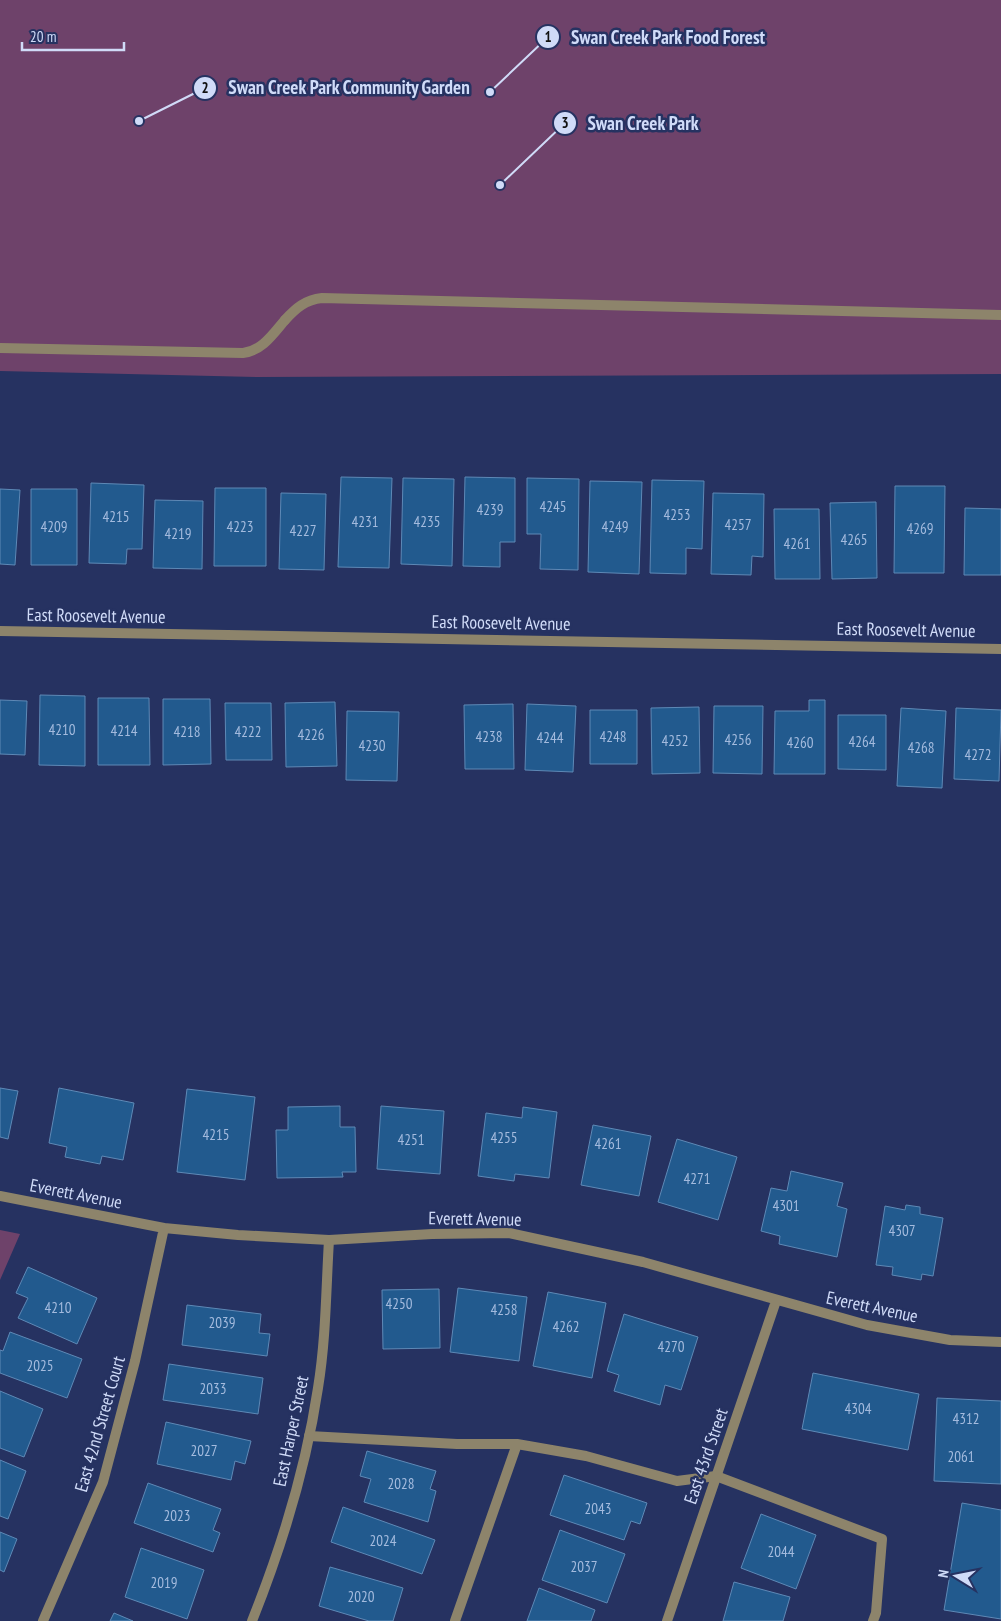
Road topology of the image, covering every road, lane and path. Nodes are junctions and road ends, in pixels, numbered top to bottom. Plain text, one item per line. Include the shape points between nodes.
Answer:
1 (1001, 315) edge
2 (0, 348) edge
3 (0, 631) edge
4 (1001, 649) edge
5 (0, 1196) edge
6 (164, 1228) junction
7 (329, 1240) junction
8 (776, 1301) junction
9 (1001, 1342) edge
10 (308, 1436) junction
11 (517, 1444) junction
12 (716, 1476) junction
13 (43, 1621) edge
14 (252, 1621) edge
15 (455, 1621) edge
16 (666, 1621) edge
17 (874, 1621) edge

1 - 2 street via 322,298 306,301 258,349 251,352
3 - 4 street, East Roosevelt Avenue
5 - 6 street, Everett Avenue
6 - 7 street, Everett Avenue
6 - 13 street, East 42nd Street Court via 135,1361 103,1482
7 - 8 street, Everett Avenue via 509,1233 643,1262
7 - 10 street, East Harper Street via 318,1387
8 - 9 street, Everett Avenue via 867,1325 950,1340
8 - 12 street, East 43rd Street
10 - 11 street
10 - 14 street, East Harper Street via 302,1472
11 - 12 street via 586,1456 677,1481
11 - 15 street
12 - 16 street, East 43rd Street
12 - 17 street via 882,1539

